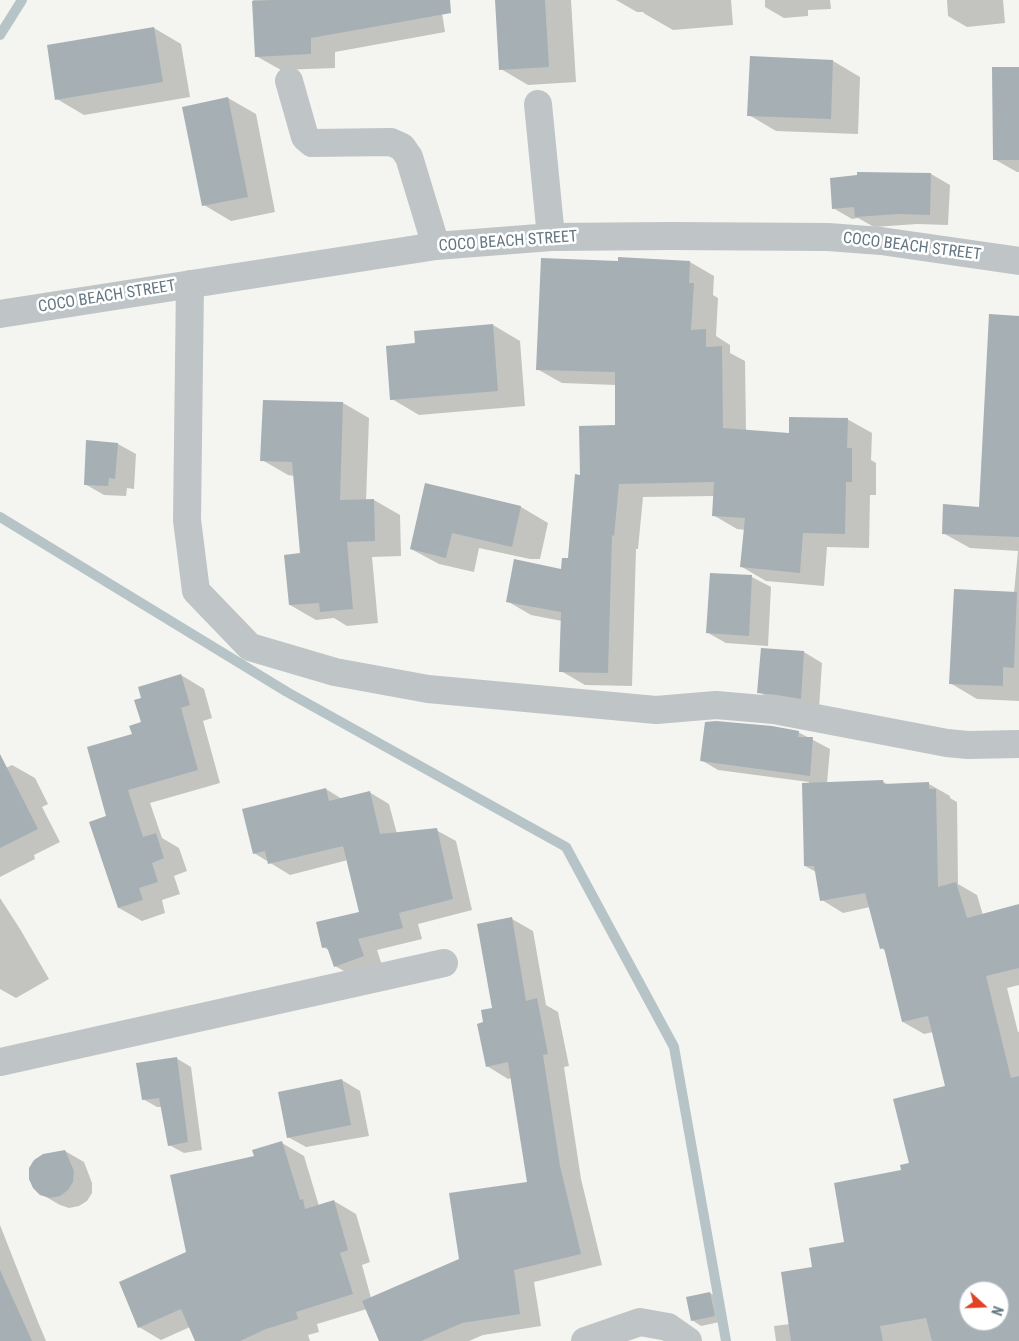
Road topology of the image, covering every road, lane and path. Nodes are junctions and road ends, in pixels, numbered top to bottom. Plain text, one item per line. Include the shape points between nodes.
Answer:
1 (289, 81) dead end
2 (538, 104) dead end
3 (552, 237) junction
4 (436, 246) junction
5 (1019, 261) edge
6 (190, 284) junction
7 (0, 314) edge
8 (1019, 744) edge
9 (444, 963) dead end
10 (0, 1062) edge
11 (585, 1341) edge
12 (688, 1341) edge

1 - 4 street via 305,137 312,143 391,142 402,147 409,157
2 - 3 street
3 - 4 street, COCO BEACH STREET
3 - 5 street, COCO BEACH STREET via 828,237 882,240
4 - 6 street, COCO BEACH STREET
6 - 7 street, COCO BEACH STREET
6 - 8 street via 187,520 196,591 250,646 335,672 428,689 656,710 716,705 774,710 947,743
9 - 10 street
11 - 12 street via 640,1322 668,1327

